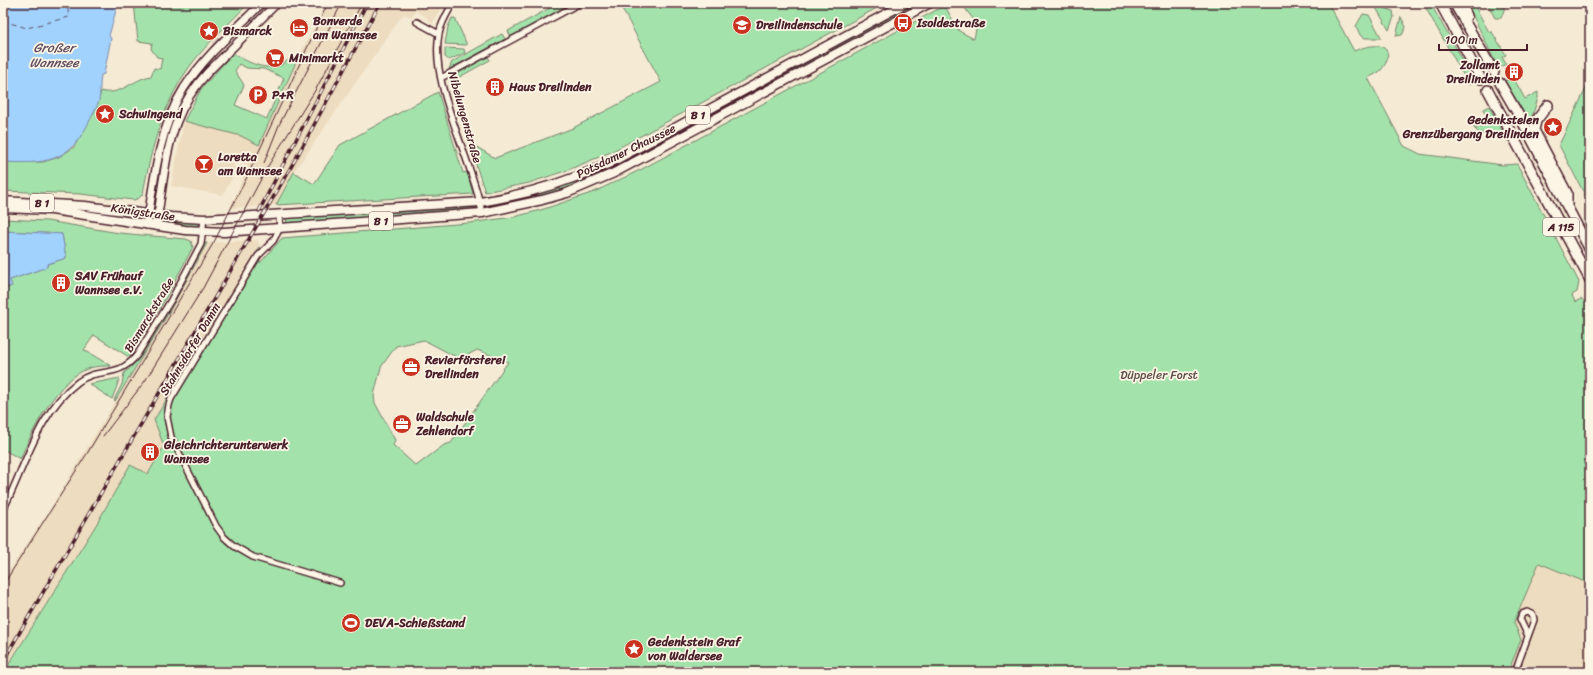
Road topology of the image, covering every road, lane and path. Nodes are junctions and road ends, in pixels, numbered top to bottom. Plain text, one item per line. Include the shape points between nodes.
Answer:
1 (262, 3) edge
2 (277, 3) edge
3 (453, 3) edge
4 (580, 3) edge
5 (906, 3) edge
6 (930, 3) edge
7 (1440, 3) edge
8 (1454, 3) edge
9 (1461, 3) edge
10 (417, 22) dead end
11 (439, 34) junction
12 (218, 47) junction
13 (1480, 47) junction
14 (225, 54) junction
15 (1494, 72) dead end
16 (441, 78) junction
17 (1481, 79) dead end
18 (1500, 83) dead end
19 (1488, 90) dead end
20 (1548, 105) dead end
21 (153, 190) junction
22 (162, 192) junction
23 (3, 201) edge
24 (480, 202) junction
25 (3, 208) edge
26 (1568, 209) junction
27 (482, 213) junction
28 (148, 214) junction
29 (158, 215) junction
30 (279, 216) junction
31 (204, 219) junction
32 (147, 225) junction
33 (156, 226) junction
34 (280, 228) junction
35 (203, 232) junction
36 (1590, 250) edge
37 (1590, 280) edge
38 (3, 510) edge
39 (340, 583) dead end
40 (1528, 636) dead end
41 (1515, 672) edge

1 - 12 main road
2 - 14 main road
3 - 11 street, Nibelungenstraße
4 - 16 street
5 - 24 main road, Potsdamer Chaussee / B 1 via 610,163 539,190
6 - 27 main road, Potsdamer Chaussee / B 1 via 607,176 567,193
7 - 17 highway
8 - 13 highway
9 - 13 highway
10 - 11 street
11 - 16 street, Nibelungenstraße
12 - 14 main road
12 - 21 main road via 192,78 176,105 163,140
13 - 15 highway
14 - 22 main road via 198,82 182,108 174,128
16 - 24 street, Nibelungenstraße
18 - 26 highway, A 115
19 - 37 highway, A 115
20 - 26 highway via 1536,121 1534,130 1567,193
21 - 22 main road
21 - 28 main road
22 - 29 main road
23 - 28 main road, Königstraße / B 1 via 85,206
24 - 27 street, Nibelungenstraße
24 - 30 main road, Potsdamer Chaussee / B 1
25 - 32 main road, Königstraße / B 1 via 52,210
26 - 36 highway, A 115
27 - 34 main road, Potsdamer Chaussee / B 1
28 - 29 main road, Königstraße / B 1
28 - 32 main road
29 - 31 main road, Königstraße / B 1
29 - 33 main road
30 - 31 main road, Königstraße / B 1
30 - 34 street
31 - 35 street, Bismarckstraße
32 - 33 main road, Königstraße / B 1
33 - 35 main road, Königstraße / B 1
34 - 35 main road, Königstraße / B 1
34 - 39 street, Stahnsdorfer Damm via 273,241 258,256 168,405 168,428 174,445 216,526 234,546 253,557
35 - 38 street, Bismarckstraße via 196,253 138,355 120,370 84,378 56,404 35,438
40 - 41 street

